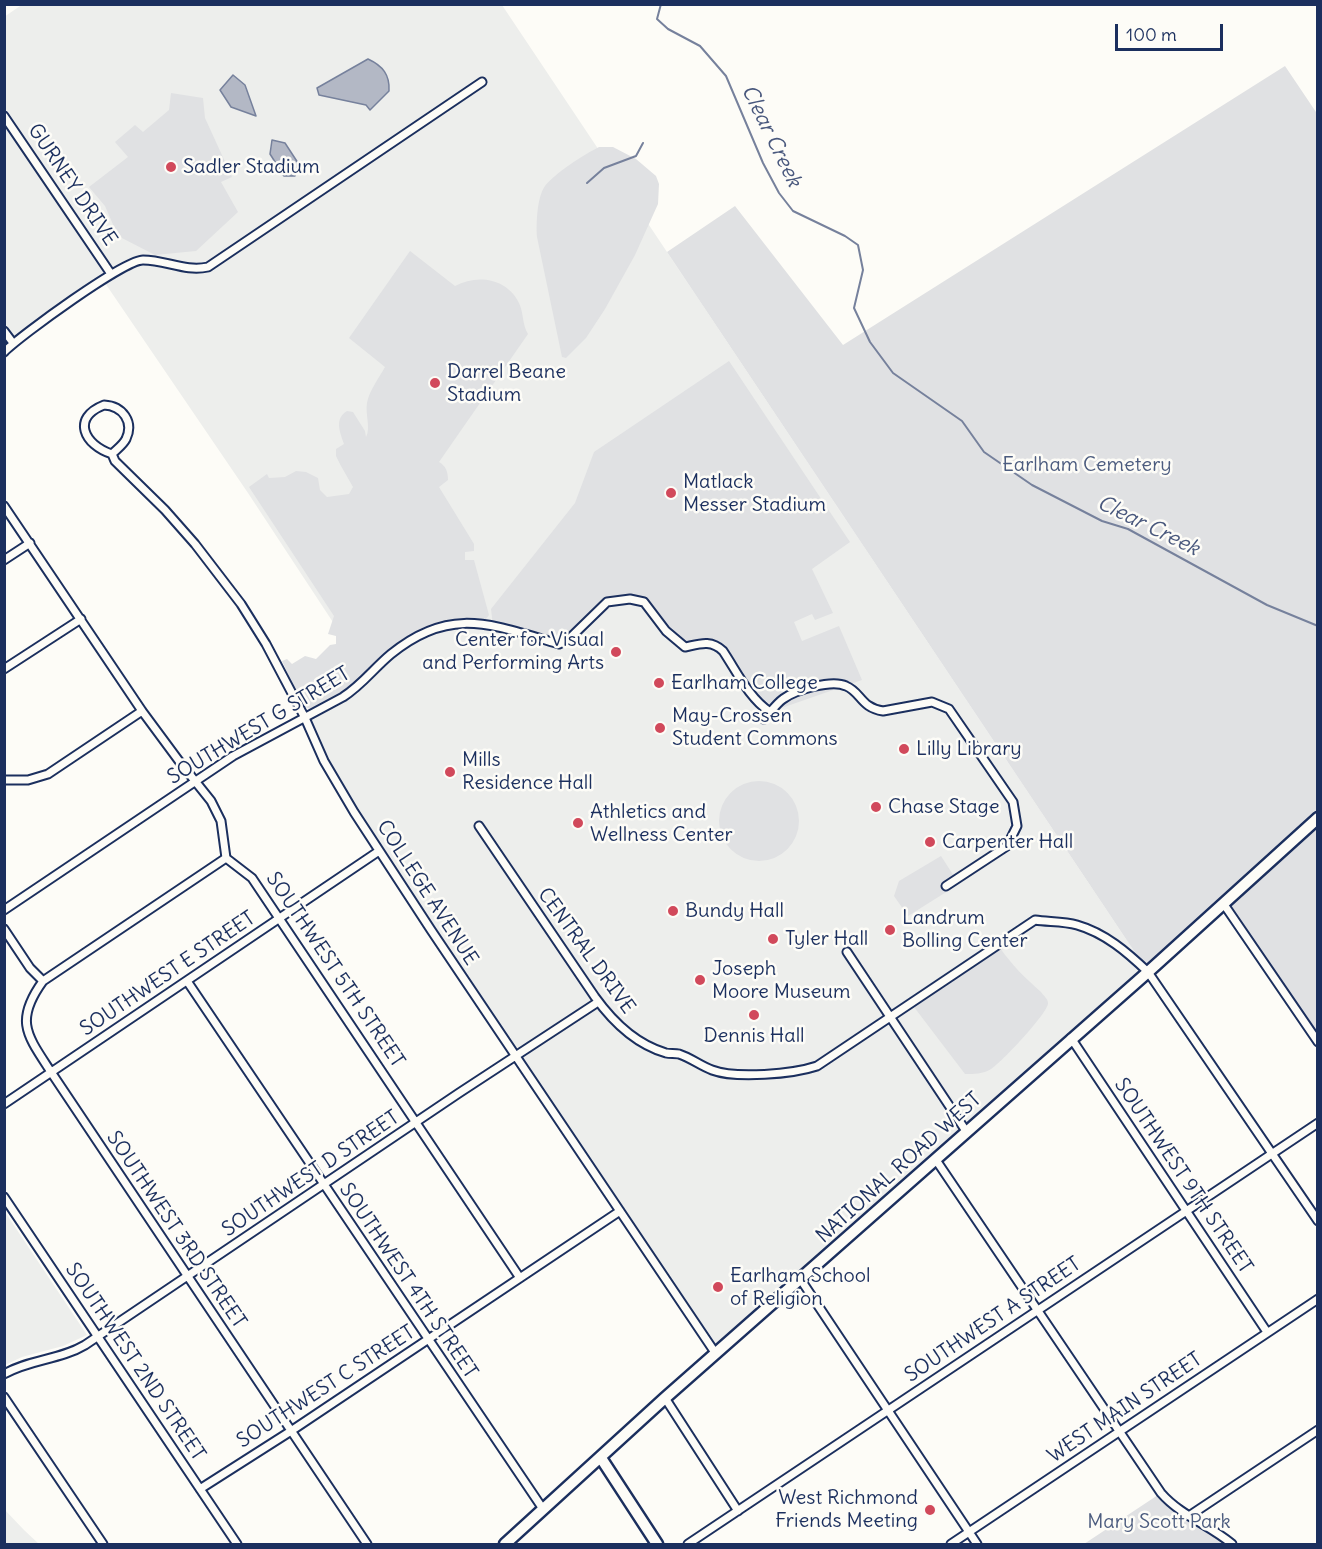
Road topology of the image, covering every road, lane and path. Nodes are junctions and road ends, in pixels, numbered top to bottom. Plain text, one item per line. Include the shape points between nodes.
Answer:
1 (482, 82) dead end
2 (4, 116) edge
3 (111, 273) junction
4 (4, 331) edge
5 (13, 343) junction
6 (4, 352) edge
7 (112, 454) junction
8 (4, 506) edge
9 (30, 543) junction
10 (4, 560) edge
11 (81, 619) junction
12 (4, 669) edge
13 (142, 711) junction
14 (770, 712) junction
15 (305, 718) junction
16 (764, 719) dead end
17 (4, 780) edge
18 (196, 782) junction
19 (1317, 818) edge
20 (479, 826) dead end
21 (379, 851) junction
22 (226, 858) junction
23 (946, 886) dead end
24 (1223, 903) junction
25 (4, 910) edge
26 (280, 918) junction
27 (4, 929) edge
28 (848, 952) dead end
29 (1148, 972) junction
30 (43, 981) junction
31 (187, 981) junction
32 (598, 1002) junction
33 (890, 1016) junction
34 (1071, 1038) junction
35 (1317, 1042) edge
36 (516, 1056) junction
37 (51, 1072) junction
38 (4, 1104) edge
39 (416, 1122) junction
40 (1317, 1123) edge
41 (966, 1131) junction
42 (1272, 1154) junction
43 (936, 1160) junction
44 (324, 1185) junction
45 (4, 1197) edge
46 (1187, 1210) junction
47 (620, 1211) junction
48 (1317, 1221) edge
49 (188, 1277) junction
50 (520, 1278) junction
51 (801, 1280) junction
52 (1317, 1299) edge
53 (1038, 1310) junction
54 (1267, 1332) junction
55 (98, 1336) junction
56 (428, 1340) junction
57 (716, 1354) junction
58 (4, 1374) edge
59 (4, 1397) edge
60 (665, 1398) junction
61 (887, 1411) junction
62 (1317, 1430) edge
63 (291, 1431) junction
64 (1120, 1432) junction
65 (601, 1458) junction
66 (200, 1489) junction
67 (543, 1509) junction
68 (738, 1511) junction
69 (1190, 1516) junction
70 (969, 1532) junction
71 (103, 1545) edge
72 (237, 1545) edge
73 (367, 1545) edge
74 (505, 1545) edge
75 (657, 1545) edge
76 (688, 1545) edge
77 (951, 1545) edge
78 (977, 1545) edge
79 (1232, 1545) edge

1 - 3 street via 208,267 197,269 142,260
2 - 3 street, GURNEY DRIVE
3 - 5 street
4 - 5 street
5 - 6 street
7 - 7 street, COLLEGE AVENUE via 124,442 129,425 120,410 104,405 87,418 85,431 90,442
7 - 15 street, COLLEGE AVENUE via 225,582 266,644
8 - 9 street
9 - 10 street
9 - 11 street
11 - 12 street
11 - 13 street
13 - 17 street via 48,774 28,780
13 - 18 street
14 - 15 street, SOUTHWEST G STREET via 751,694 717,645 685,648 666,631 645,602 630,599 607,602 559,644 479,622 432,629 390,655 355,690
14 - 16 street
14 - 23 street via 783,698 804,689 834,684 846,686 876,710 932,702 949,709 1013,802 1017,826 1006,846
15 - 18 street, SOUTHWEST G STREET via 250,746
15 - 21 street, COLLEGE AVENUE via 324,761
18 - 22 street via 219,815
18 - 25 street, SOUTHWEST G STREET
19 - 24 main road, NATIONAL ROAD WEST
20 - 32 street, CENTRAL DRIVE
21 - 26 street, SOUTHWEST E STREET
21 - 36 street, COLLEGE AVENUE
22 - 26 street, SOUTHWEST 5TH STREET via 252,878
22 - 30 street
24 - 29 main road, NATIONAL ROAD WEST
24 - 35 street
26 - 31 street, SOUTHWEST E STREET
26 - 39 street, SOUTHWEST 5TH STREET
27 - 30 street
28 - 33 street
29 - 33 street, CENTRAL DRIVE via 1105,936 1075,924 1035,920
29 - 34 main road, NATIONAL ROAD WEST
29 - 42 street, CENTRAL DRIVE
30 - 37 street, SOUTHWEST 3RD STREET via 28,1006 26,1024 32,1044
31 - 37 street, SOUTHWEST E STREET
31 - 44 street, SOUTHWEST 4TH STREET
32 - 33 street, CENTRAL DRIVE via 624,1031 644,1043 726,1073 806,1070
32 - 36 street, SOUTHWEST D STREET
33 - 41 street
34 - 41 main road, NATIONAL ROAD WEST
34 - 46 street, SOUTHWEST 9TH STREET
36 - 39 street, SOUTHWEST D STREET
36 - 47 street, COLLEGE AVENUE
37 - 38 street, SOUTHWEST E STREET
37 - 49 street, SOUTHWEST 3RD STREET
39 - 44 street, SOUTHWEST D STREET
39 - 50 street, SOUTHWEST 5TH STREET
40 - 42 street, SOUTHWEST A STREET
41 - 43 main road, NATIONAL ROAD WEST
42 - 46 street, SOUTHWEST A STREET
42 - 48 street, CENTRAL DRIVE
43 - 51 main road, NATIONAL ROAD WEST
43 - 53 street
44 - 49 street, SOUTHWEST D STREET
44 - 56 street, SOUTHWEST 4TH STREET
45 - 55 street, SOUTHWEST 2ND STREET
46 - 53 street, SOUTHWEST A STREET
46 - 54 street, SOUTHWEST 9TH STREET
47 - 50 street, SOUTHWEST C STREET
47 - 57 street, COLLEGE AVENUE
49 - 55 street, SOUTHWEST D STREET
49 - 63 street, SOUTHWEST 3RD STREET
50 - 56 street, SOUTHWEST C STREET
51 - 57 main road, NATIONAL ROAD WEST
51 - 61 street
52 - 54 street, WEST MAIN STREET
53 - 61 street, SOUTHWEST A STREET
53 - 64 street
54 - 64 street, WEST MAIN STREET
55 - 58 street, SOUTHWEST D STREET via 72,1352 28,1363
55 - 66 street, SOUTHWEST 2ND STREET
56 - 63 street, SOUTHWEST C STREET
56 - 67 street, SOUTHWEST 4TH STREET
57 - 60 main road, NATIONAL ROAD WEST
59 - 71 street
60 - 65 main road, NATIONAL ROAD WEST
60 - 68 street
61 - 68 street, SOUTHWEST A STREET
61 - 70 street
62 - 69 street
63 - 66 street, SOUTHWEST C STREET
63 - 73 street, SOUTHWEST 3RD STREET
64 - 69 street via 1161,1493
64 - 70 street, WEST MAIN STREET
65 - 67 main road, NATIONAL ROAD WEST
65 - 75 main road
66 - 72 street, SOUTHWEST 2ND STREET
67 - 74 main road, NATIONAL ROAD WEST
68 - 76 street, SOUTHWEST A STREET
69 - 79 street
70 - 77 street, WEST MAIN STREET
70 - 78 street

